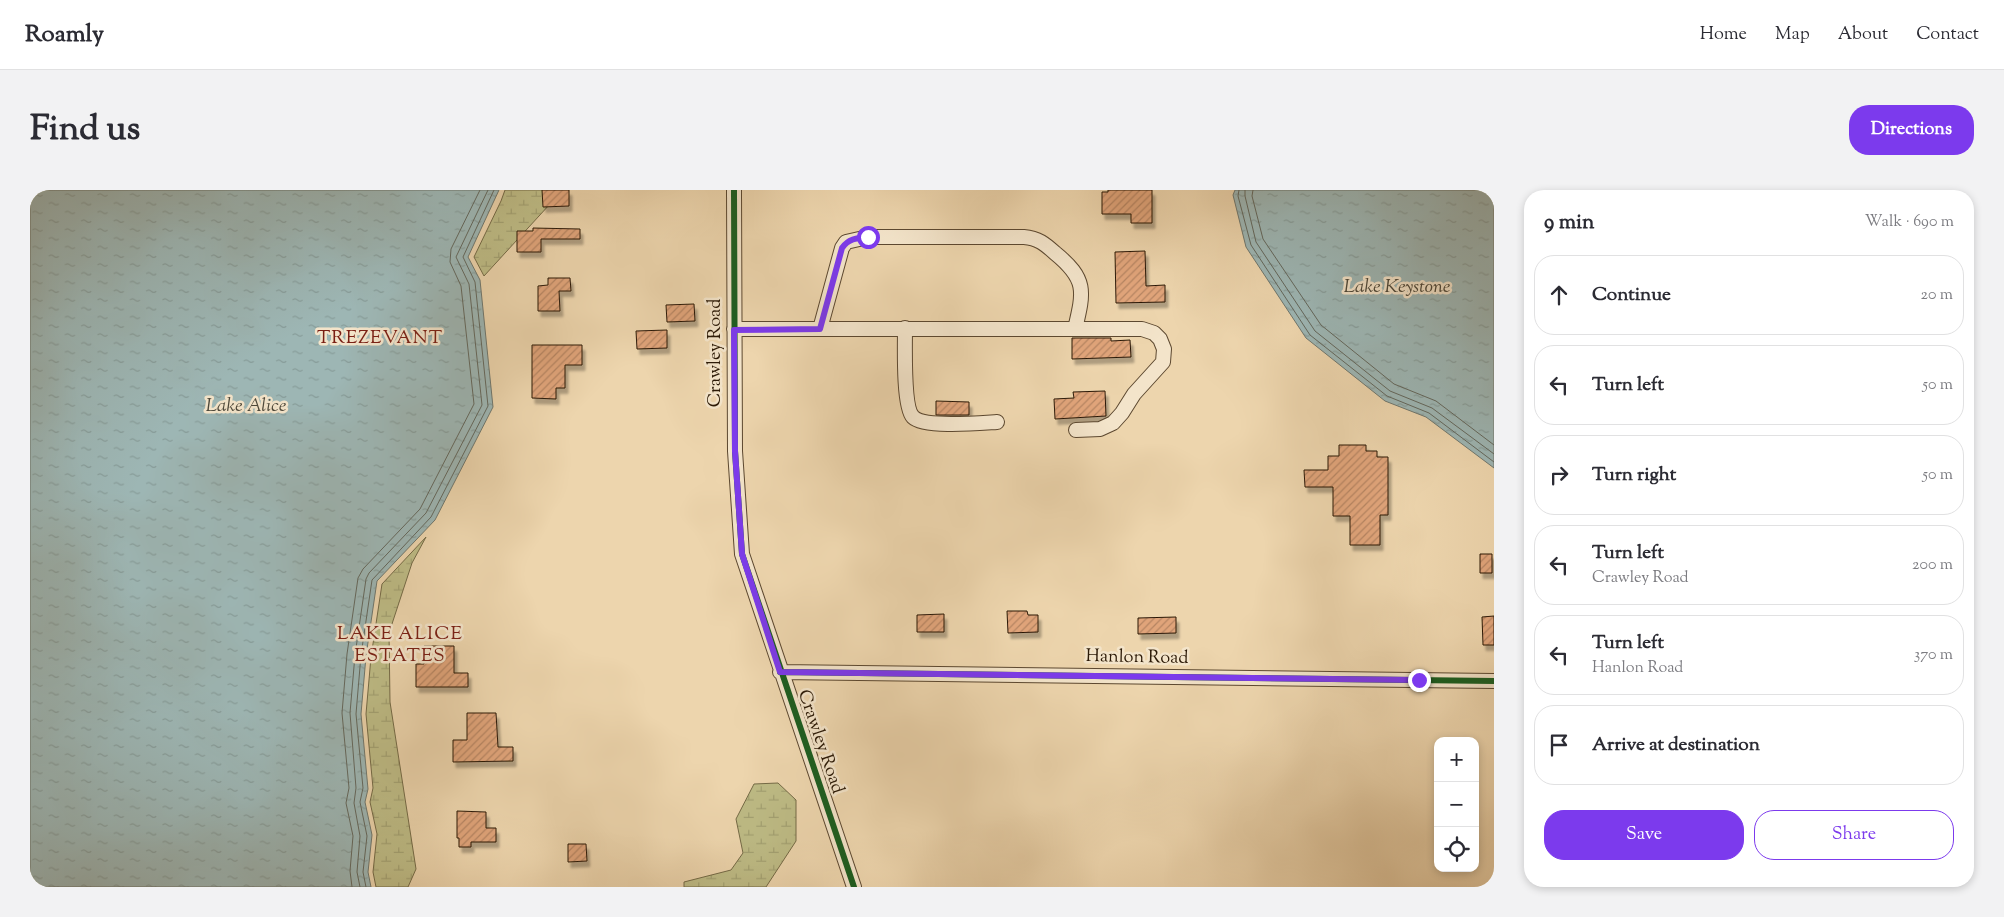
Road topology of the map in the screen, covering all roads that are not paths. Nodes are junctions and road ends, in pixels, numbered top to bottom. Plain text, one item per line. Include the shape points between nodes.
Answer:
1 (734, 190) edge
2 (905, 328) junction
3 (820, 329) junction
4 (1075, 329) junction
5 (734, 330) junction
6 (997, 422) dead end
7 (1076, 430) dead end
8 (780, 672) junction
9 (1494, 681) edge
10 (854, 887) edge

1 - 5 street, Crawley Road
2 - 3 street
2 - 4 street
2 - 6 street via 907,397 913,417 933,423
3 - 4 street via 846,242 868,237 962,237 1034,238 1042,242 1077,273 1080,280 1080,308
3 - 5 street
4 - 7 street via 1142,328 1154,333 1164,349 1163,362 1113,423 1100,429
5 - 8 street, Crawley Road via 735,451 742,554
8 - 9 street, Hanlon Road
8 - 10 street, Crawley Road

